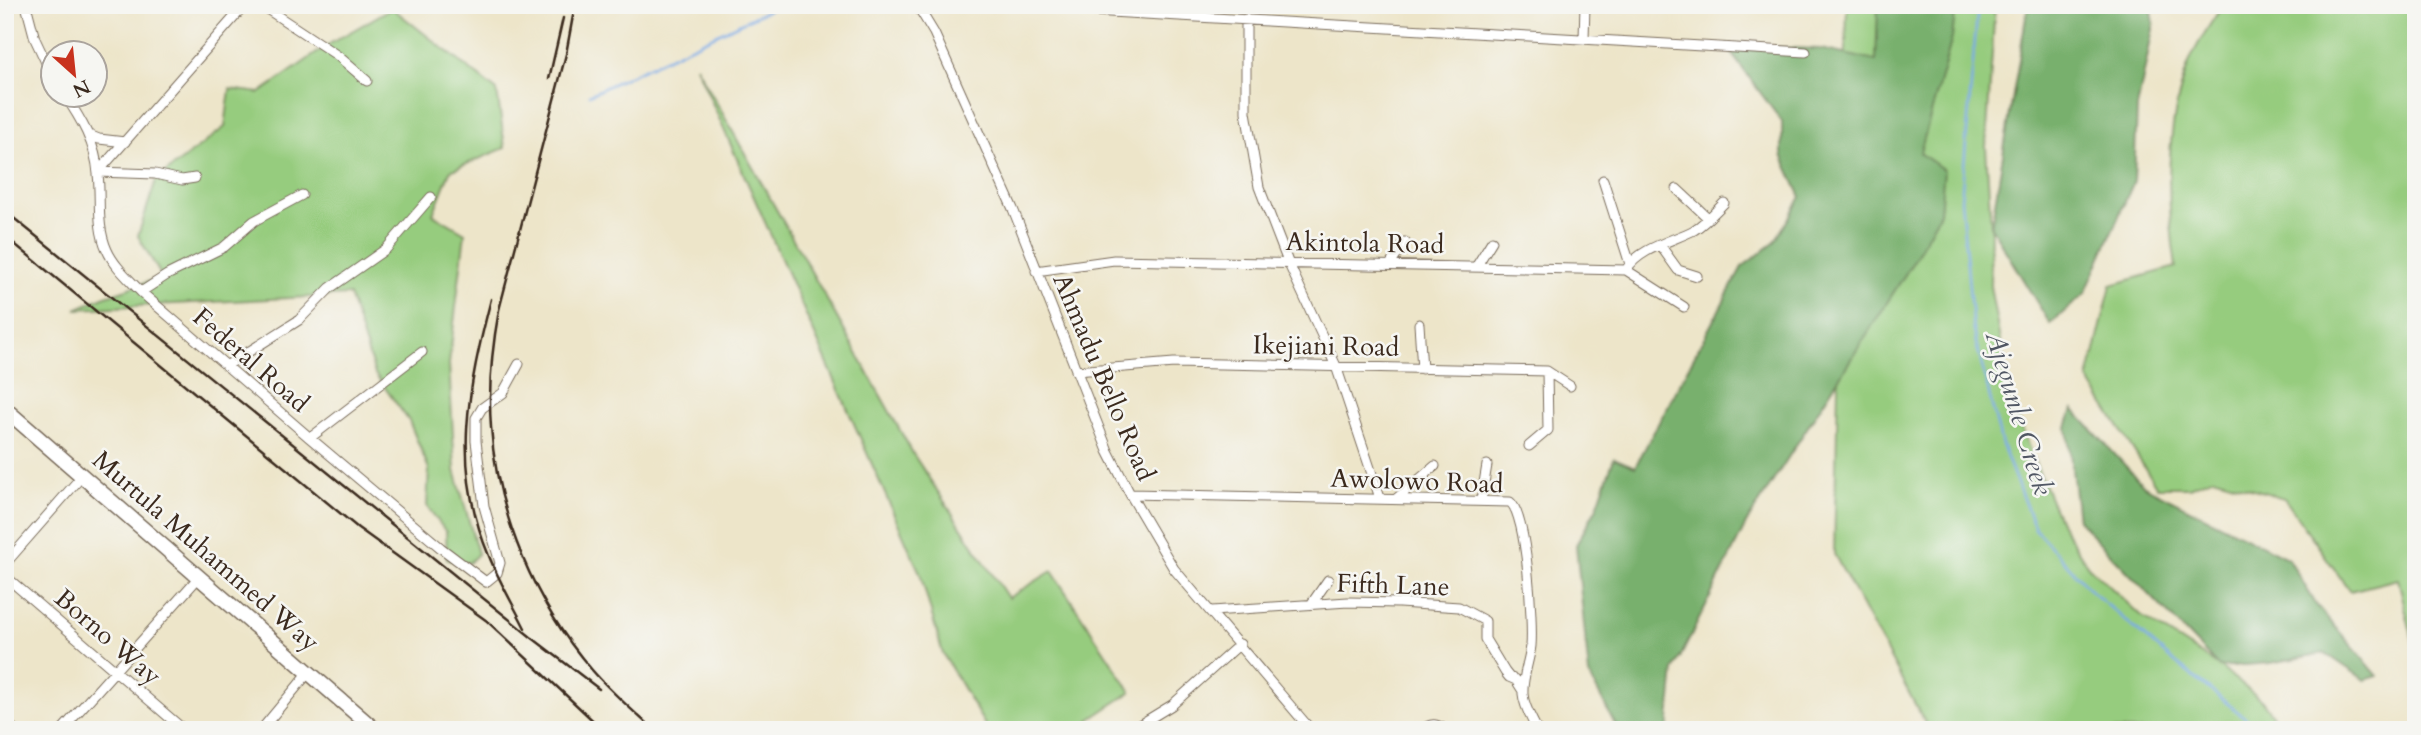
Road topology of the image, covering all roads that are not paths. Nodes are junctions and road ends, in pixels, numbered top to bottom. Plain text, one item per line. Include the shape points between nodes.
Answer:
1 (26, 5) edge
2 (245, 5) edge
3 (261, 5) edge
4 (917, 5) edge
5 (1059, 5) edge
6 (1585, 5) edge
7 (1246, 19) junction
8 (1584, 38) junction
9 (38, 45) edge
10 (1806, 52) dead end
11 (367, 81) dead end
12 (73, 108) edge
13 (89, 135) junction
14 (125, 142) junction
15 (99, 172) junction
16 (195, 178) dead end
17 (1603, 180) dead end
18 (1677, 190) dead end
19 (302, 195) dead end
20 (431, 197) dead end
21 (1724, 203) dead end
22 (1708, 218) junction
23 (1492, 241) dead end
24 (1405, 242) dead end
25 (1660, 245) junction
26 (1288, 262) junction
27 (1390, 265) junction
28 (1476, 267) junction
29 (1628, 267) junction
30 (1036, 271) junction
31 (1697, 276) dead end
32 (141, 292) junction
33 (1684, 307) dead end
34 (1419, 324) dead end
35 (422, 352) dead end
36 (519, 364) dead end
37 (226, 366) junction
38 (1336, 366) junction
39 (1422, 369) junction
40 (1076, 371) junction
41 (1547, 371) junction
42 (1570, 386) dead end
43 (5, 409) edge
44 (310, 438) junction
45 (1529, 446) dead end
46 (1487, 465) dead end
47 (1435, 466) dead end
48 (82, 476) junction
49 (1130, 494) junction
50 (1380, 498) junction
51 (1396, 499) junction
52 (1481, 501) junction
53 (5, 564) edge
54 (5, 576) edge
55 (199, 577) junction
56 (1328, 580) dead end
57 (1312, 603) junction
58 (1212, 611) junction
59 (1240, 644) junction
60 (115, 670) junction
61 (309, 672) junction
62 (1523, 691) junction
63 (5, 722) edge
64 (15, 730) edge
65 (62, 730) edge
66 (184, 730) edge
67 (261, 730) edge
68 (375, 730) edge
69 (1130, 730) edge
70 (1311, 730) edge
71 (1422, 730) edge
72 (1446, 730) edge
73 (1537, 730) edge

1 - 9 street
2 - 14 street
3 - 11 street
4 - 30 street, Ahmadu Bello Road via 1013,209
5 - 7 street via 1092,11
6 - 8 street
7 - 8 street
7 - 26 street via 1246,112 1251,149 1259,187
8 - 10 street
12 - 13 street, Federal Road
13 - 14 street
13 - 15 street, Federal Road
14 - 15 street
15 - 16 street
15 - 32 street, Federal Road via 107,252
17 - 29 street
18 - 22 street
19 - 32 street via 254,221 224,247
20 - 37 street via 386,248 330,288 299,320
21 - 22 street
22 - 25 street
23 - 28 street
24 - 27 street
25 - 29 street
25 - 31 street via 1678,270
26 - 27 street, Akintola Road
26 - 30 street, Akintola Road via 1114,260
26 - 38 street
27 - 28 street, Akintola Road
28 - 29 street, Akintola Road
29 - 33 street
30 - 40 street, Ahmadu Bello Road
32 - 37 street, Federal Road
34 - 39 street
35 - 44 street
36 - 44 street, Federal Road via 503,393 476,418 484,506 500,563 497,573 486,582
37 - 44 street, Federal Road
38 - 39 street, Ikejiani Road
38 - 40 street, Ikejiani Road via 1174,363
38 - 50 street
39 - 41 street, Ikejiani Road
40 - 49 street, Ahmadu Bello Road
41 - 42 street
41 - 45 street via 1548,430
43 - 48 main road, Murtula Muhammed Way
46 - 52 street
47 - 51 street
48 - 53 street
48 - 55 main road, Murtula Muhammed Way
49 - 50 street, Awolowo Road
49 - 58 street, Ahmadu Bello Road via 1174,569
50 - 51 street, Awolowo Road
51 - 52 street, Awolowo Road
52 - 62 street, Awolowo Road via 1510,502 1517,510 1530,610 1531,644
54 - 60 street, Borno Way
55 - 60 street
55 - 61 main road, Murtula Muhammed Way
56 - 57 street
57 - 58 street, Fifth Lane
57 - 62 street, Fifth Lane via 1458,607 1485,621 1485,639
58 - 59 street, Ahmadu Bello Road
59 - 69 street via 1172,705
59 - 70 street, Ahmadu Bello Road
60 - 65 street
60 - 66 street, Borno Way
61 - 67 street
61 - 68 main road, Murtula Muhammed Way
62 - 73 street, Awolowo Road
63 - 64 street
71 - 72 street via 1431,724

